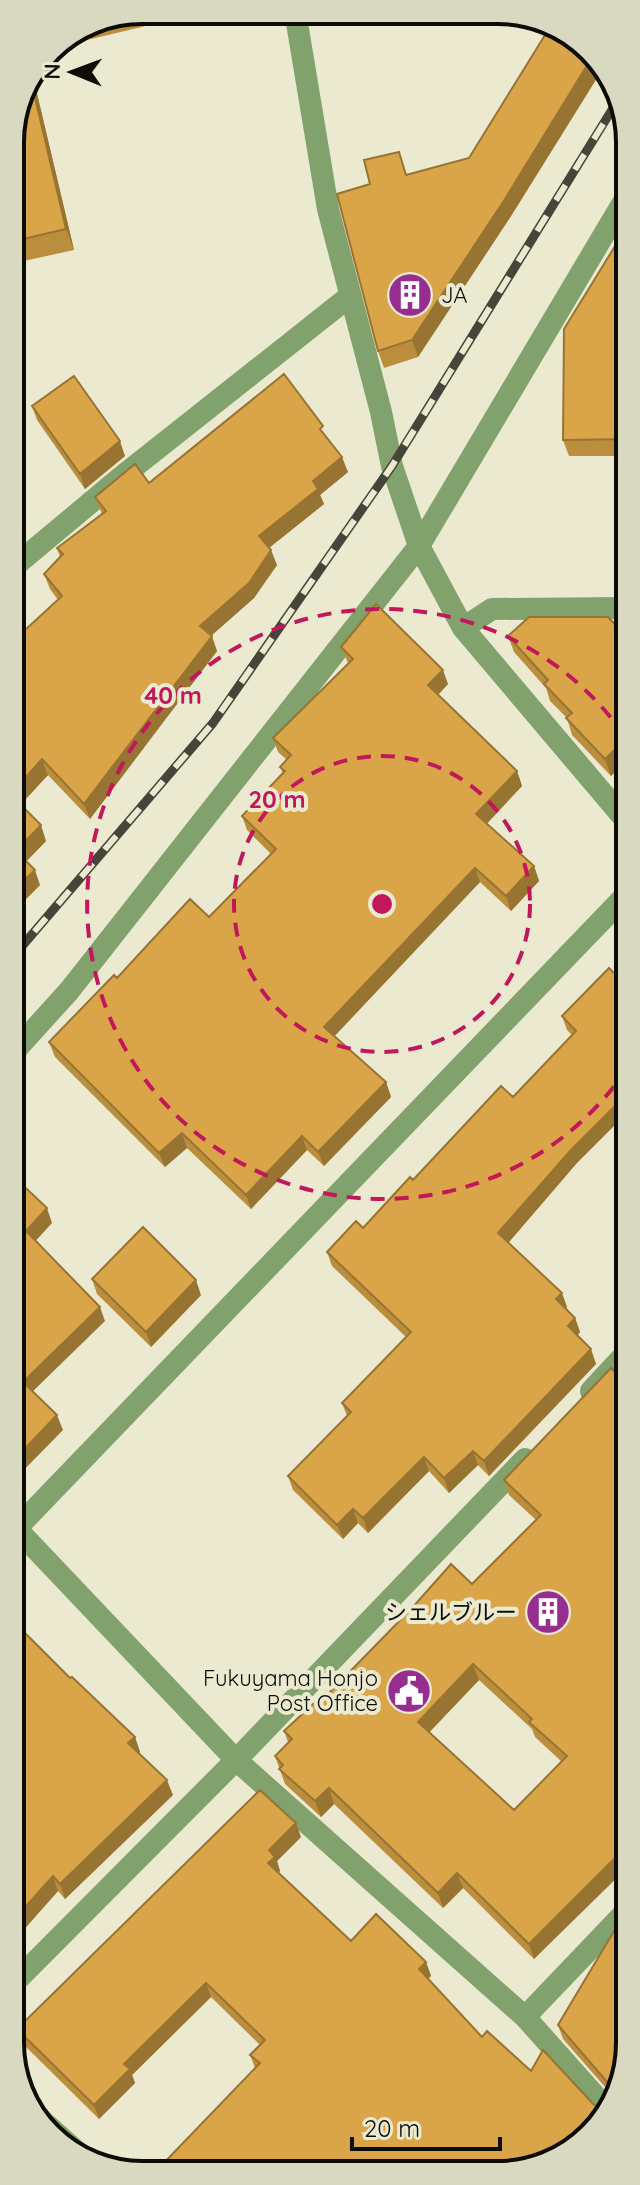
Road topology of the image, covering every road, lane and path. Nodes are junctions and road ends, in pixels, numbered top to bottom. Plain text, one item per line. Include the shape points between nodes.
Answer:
1 (297, 24) edge
2 (616, 214) edge
3 (350, 296) junction
4 (419, 546) junction
5 (24, 558) edge
6 (616, 608) edge
7 (463, 628) junction
8 (616, 809) edge
9 (616, 905) edge
10 (24, 1041) edge
11 (616, 1364) edge
12 (573, 1409) edge
13 (541, 1443) edge
14 (24, 1518) edge
15 (24, 1540) edge
16 (236, 1760) junction
17 (616, 1922) edge
18 (24, 1973) edge
19 (525, 2017) junction
20 (600, 2101) edge

1 - 3 street via 328,209
2 - 4 street
3 - 4 street via 392,466
3 - 5 street
4 - 7 street
4 - 10 street via 69,991
6 - 7 street via 492,609
7 - 8 street
9 - 14 street
11 - 12 street
13 - 16 street
15 - 16 street
16 - 18 street
16 - 19 street
17 - 19 street
19 - 20 street

